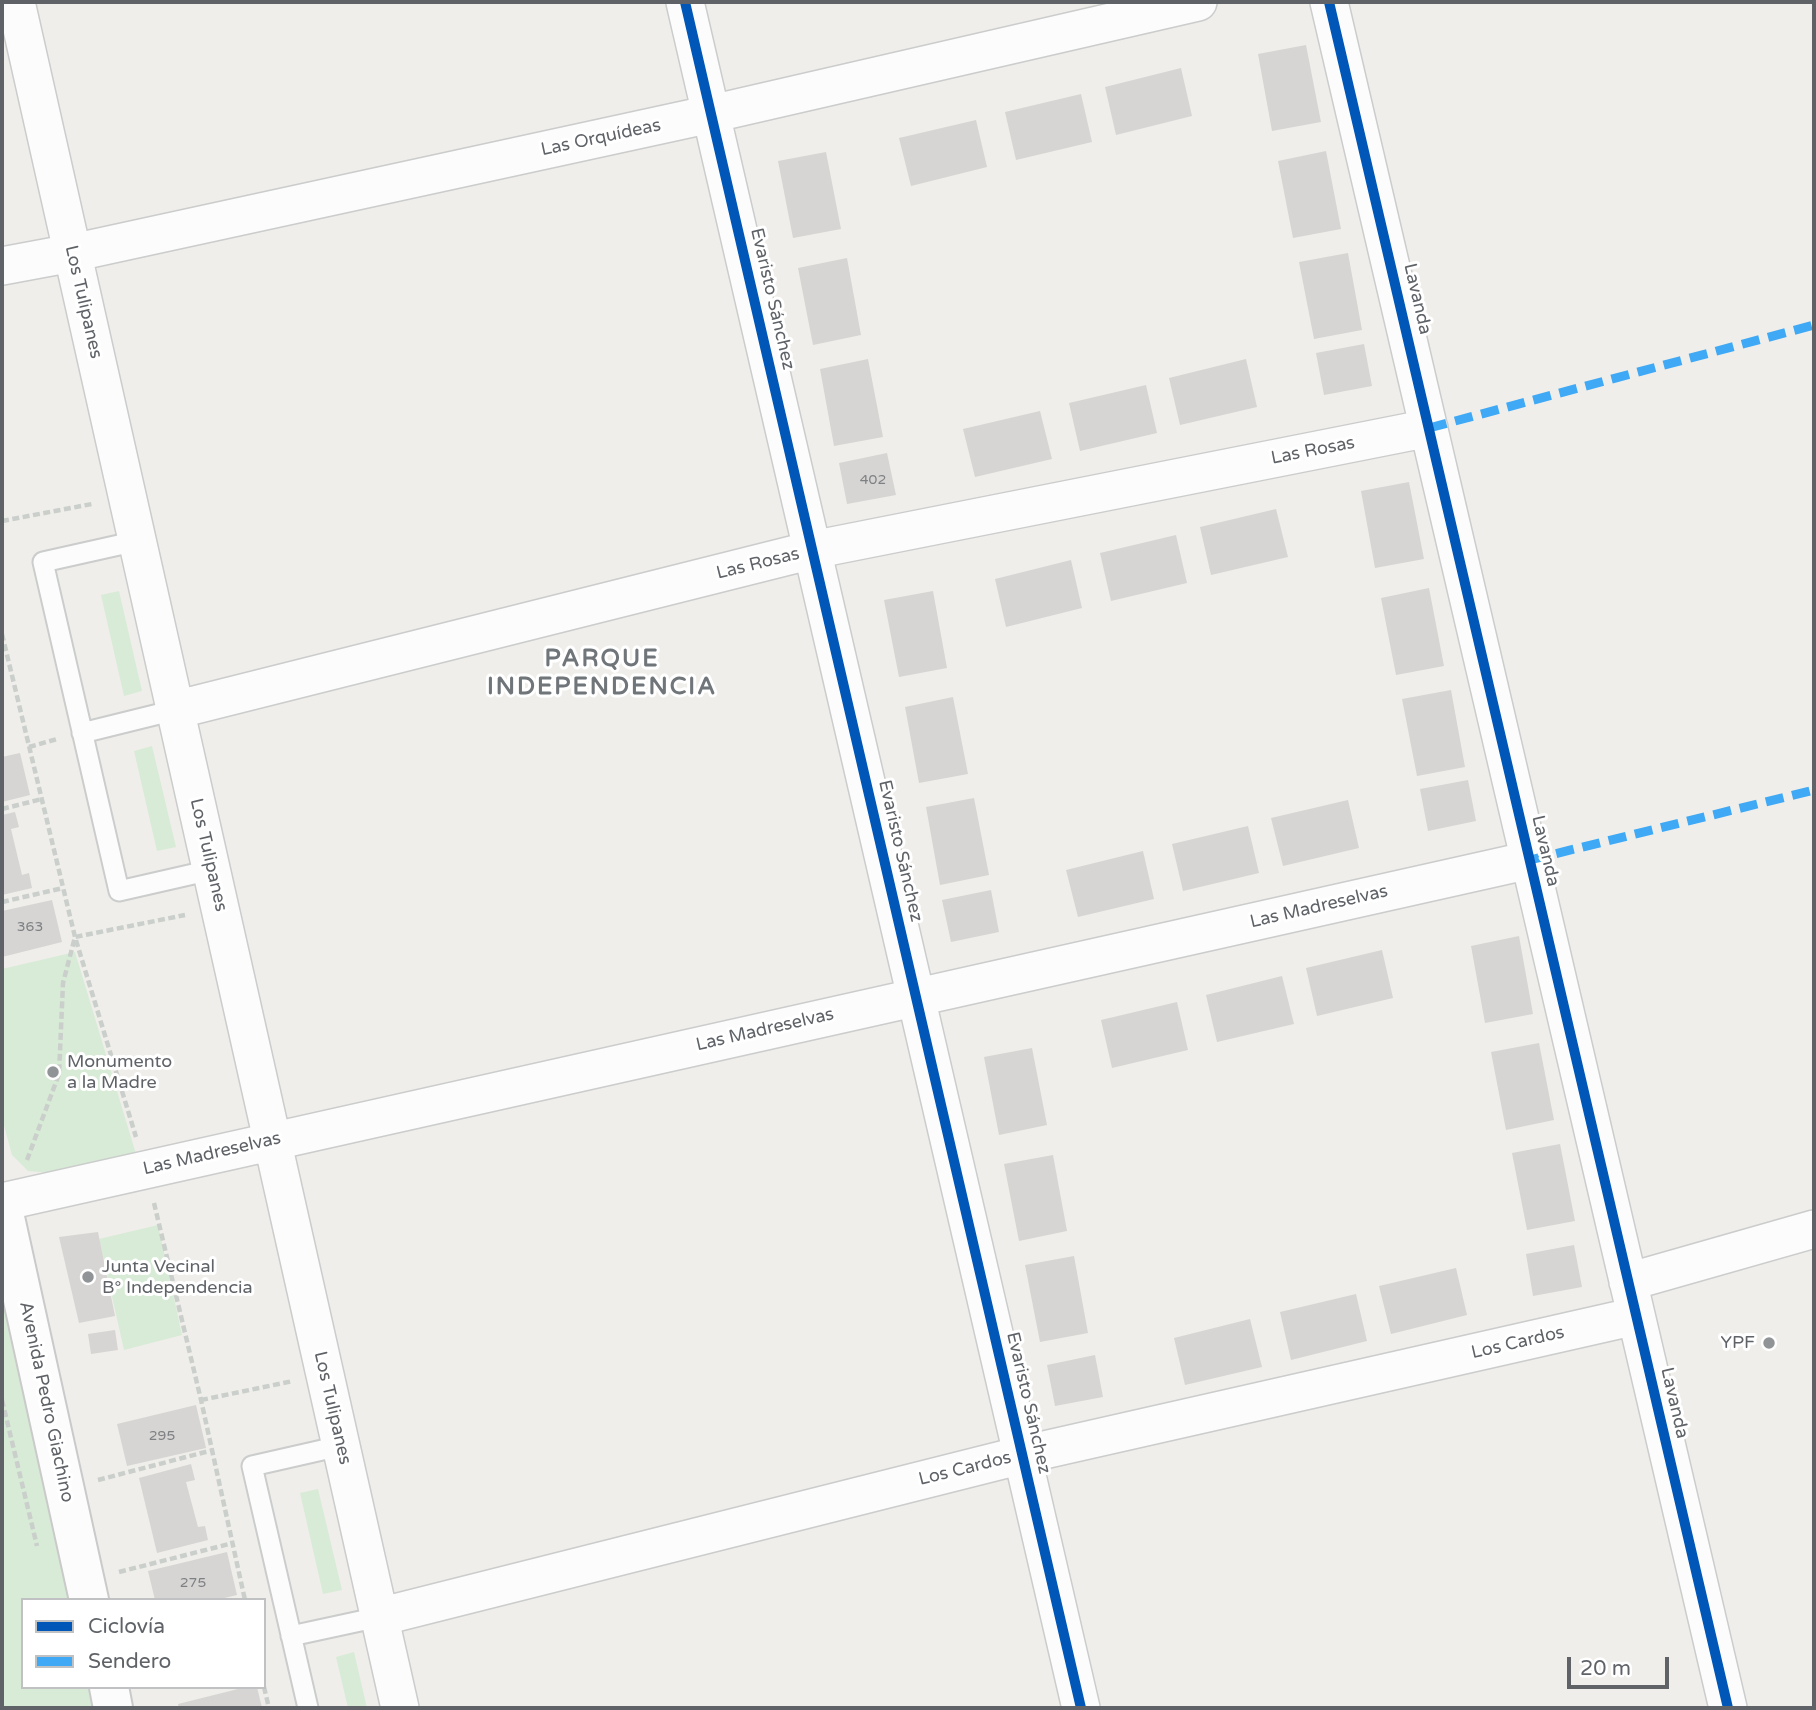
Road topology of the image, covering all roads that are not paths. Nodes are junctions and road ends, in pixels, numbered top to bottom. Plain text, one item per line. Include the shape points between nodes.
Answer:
1 (16, 2) edge
2 (685, 2) edge
3 (1198, 2) edge
4 (1329, 2) edge
5 (711, 114) junction
6 (72, 253) junction
7 (2, 266) edge
8 (1429, 428) junction
9 (137, 541) junction
10 (812, 550) junction
11 (175, 710) junction
12 (82, 733) junction
13 (1530, 860) junction
14 (211, 870) junction
15 (916, 996) junction
16 (272, 1141) junction
17 (9, 1201) edge
18 (1814, 1229) edge
19 (1632, 1299) junction
20 (340, 1446) junction
21 (1022, 1455) junction
22 (87, 1590) edge
23 (379, 1616) junction
24 (291, 1636) junction
25 (109, 1689) edge
26 (113, 1708) edge
27 (308, 1708) edge
28 (400, 1708) edge
29 (1081, 1708) edge
30 (1728, 1708) edge

1 - 6 street, Los Tulipanes
2 - 5 street, Evaristo Sánchez
3 - 5 street, Las Orquídeas
4 - 8 street, Lavanda
5 - 6 street, Las Orquídeas
5 - 10 street, Evaristo Sánchez
6 - 7 street, Las Orquídeas
6 - 9 street, Los Tulipanes
8 - 10 street, Las Rosas
8 - 13 street, Lavanda
9 - 11 street, Los Tulipanes
9 - 12 lane via 43,562
10 - 11 street, Las Rosas
10 - 15 street, Evaristo Sánchez
11 - 12 lane
11 - 14 street, Los Tulipanes
12 - 14 lane via 119,891
13 - 15 street, Las Madreselvas
13 - 19 street, Lavanda
14 - 16 street, Los Tulipanes
15 - 16 street, Las Madreselvas
15 - 21 street, Evaristo Sánchez
16 - 17 street, Las Madreselvas
16 - 20 street, Los Tulipanes
17 - 22 main road, Avenida Pedro Giachino
18 - 19 street, Los Cardos
19 - 21 street, Los Cardos
19 - 30 street, Lavanda
20 - 23 street, Los Tulipanes
20 - 24 lane via 252,1466
21 - 23 street, Los Cardos
21 - 29 street, Evaristo Sánchez
23 - 24 lane
23 - 28 street, Los Tulipanes
24 - 27 lane
25 - 26 main road

